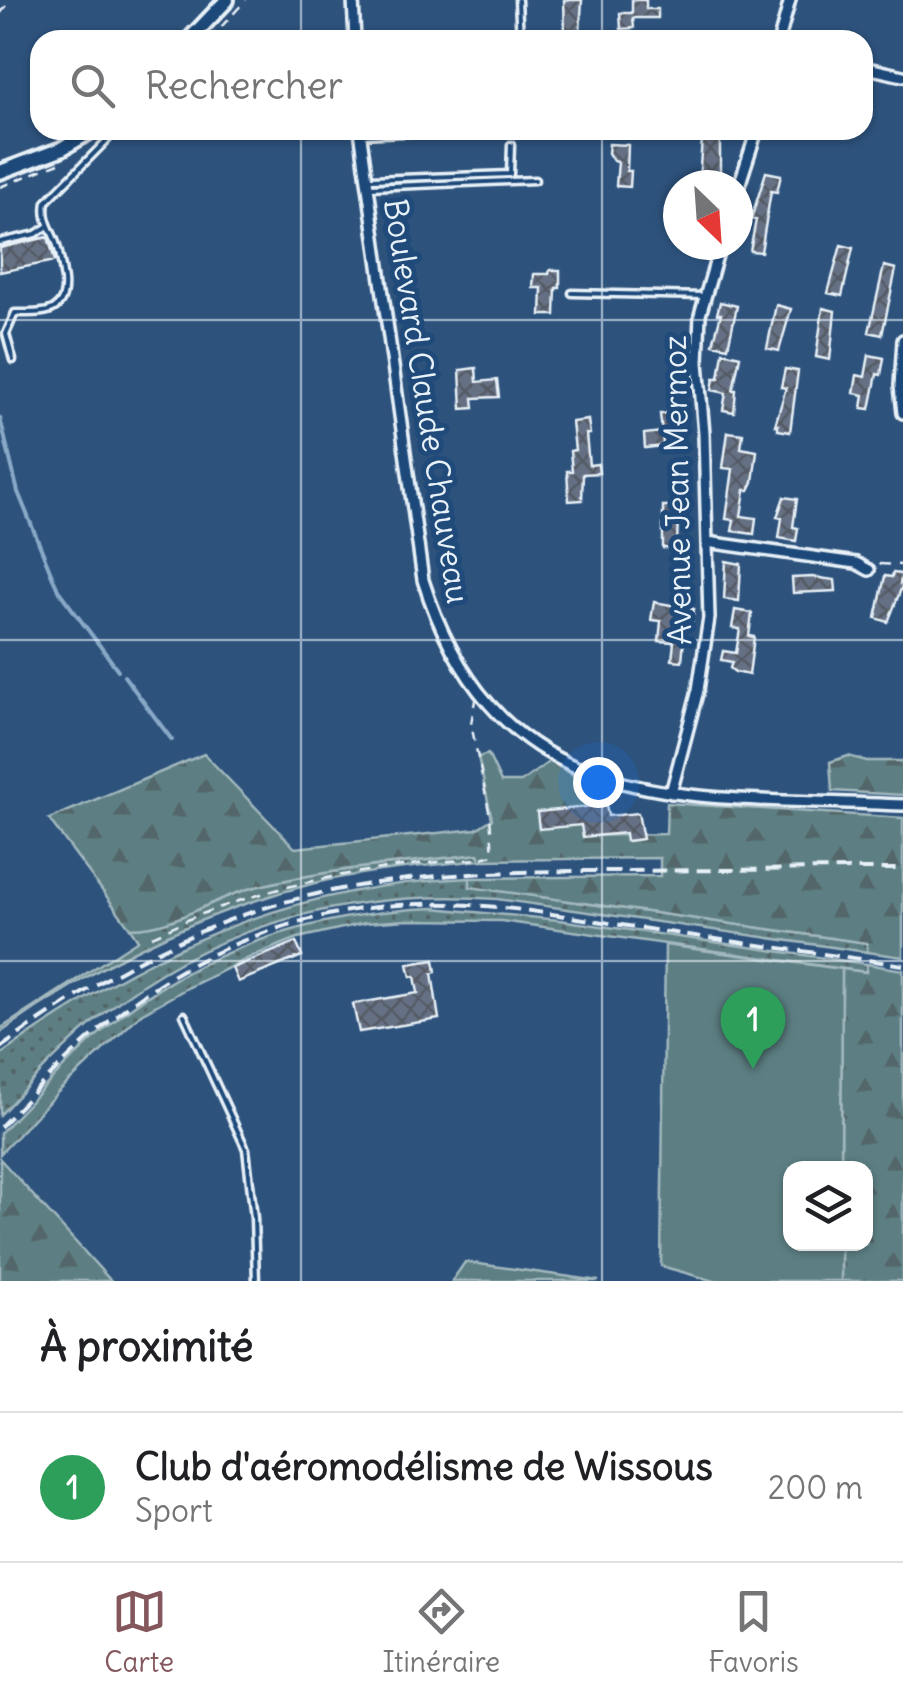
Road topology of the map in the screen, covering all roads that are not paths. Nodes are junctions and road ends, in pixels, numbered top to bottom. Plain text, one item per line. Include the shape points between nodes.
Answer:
1 (217, 0) edge
2 (227, 0) edge
3 (353, 0) edge
4 (518, 0) edge
5 (790, 0) edge
6 (196, 30) edge
7 (198, 30) edge
8 (354, 30) edge
9 (520, 30) edge
10 (782, 30) edge
11 (873, 69) edge
12 (903, 76) edge
13 (76, 140) edge
14 (107, 140) edge
15 (361, 140) edge
16 (754, 140) edge
17 (511, 145) dead end
18 (744, 170) edge
19 (0, 172) edge
20 (535, 180) dead end
21 (367, 183) junction
22 (48, 226) junction
23 (0, 242) edge
24 (716, 260) edge
25 (572, 293) dead end
26 (705, 296) junction
27 (903, 340) edge
28 (13, 360) dead end
29 (903, 413) edge
30 (707, 542) junction
31 (869, 570) road end
32 (670, 793) junction
33 (903, 804) edge
34 (184, 1015) dead end
35 (256, 1281) edge

1 - 6 main road
2 - 7 main road
3 - 8 street
4 - 9 lane
5 - 10 street
11 - 12 street
13 - 19 main road
14 - 22 lane via 46,202
15 - 21 street, Boulevard Claude Chauveau
16 - 18 street
17 - 21 lane via 510,174
20 - 21 lane
21 - 32 street, Boulevard Claude Chauveau via 423,580 438,626 478,694 526,738 589,775
22 - 23 lane
22 - 28 lane via 64,297 50,311 15,314 6,334
24 - 26 street, Avenue Jean Mermoz
25 - 26 lane
26 - 30 street, Avenue Jean Mermoz via 698,362
27 - 29 street
30 - 31 street
30 - 32 street, Avenue Jean Mermoz via 706,649
32 - 33 street, Boulevard Claude Chauveau
34 - 35 lane via 246,1150

